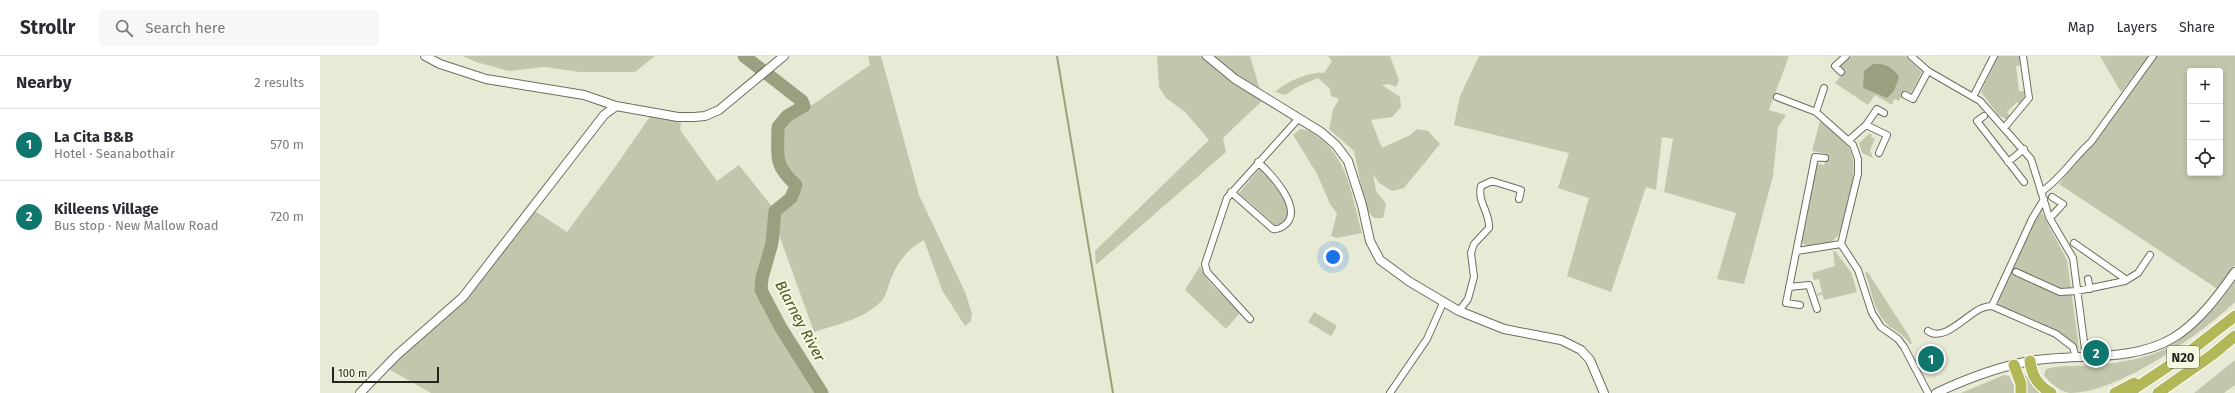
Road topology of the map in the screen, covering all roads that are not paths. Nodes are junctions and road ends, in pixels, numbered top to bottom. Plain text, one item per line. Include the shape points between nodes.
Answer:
1 (425, 56) edge
2 (784, 56) edge
3 (1207, 56) edge
4 (1846, 56) edge
5 (1911, 56) edge
6 (1994, 56) edge
7 (2023, 56) edge
8 (2153, 56) edge
9 (1928, 71) junction
10 (1841, 72) dead end
11 (1824, 88) dead end
12 (1905, 95) dead end
13 (1974, 95) junction
14 (1777, 97) dead end
15 (616, 106) junction
16 (1816, 112) junction
17 (1884, 113) dead end
18 (1984, 116) dead end
19 (1299, 118) junction
20 (1866, 125) junction
21 (2004, 128) junction
22 (1849, 140) junction
23 (2024, 149) junction
24 (1879, 153) dead end
25 (1825, 158) dead end
26 (1258, 162) junction
27 (2008, 162) junction
28 (2024, 182) dead end
29 (1231, 192) junction
30 (2042, 192) junction
31 (2052, 197) dead end
32 (1519, 198) dead end
33 (2044, 199) junction
34 (2050, 218) junction
35 (2074, 243) dead end
36 (1841, 244) junction
37 (1797, 251) junction
38 (2150, 254) dead end
39 (2016, 272) dead end
40 (2235, 272) edge
41 (2088, 279) dead end
42 (2125, 281) junction
43 (1789, 287) junction
44 (2090, 289) junction
45 (2077, 291) junction
46 (1443, 303) junction
47 (1800, 305) dead end
48 (1992, 306) junction
49 (1817, 309) dead end
50 (1459, 311) junction
51 (2235, 316) edge
52 (1250, 319) dead end
53 (1928, 331) dead end
54 (2235, 336) edge
55 (2185, 355) junction
56 (2086, 357) junction
57 (2076, 358) junction
58 (2030, 361) junction
59 (2014, 365) junction
60 (360, 393) edge
61 (1390, 393) edge
62 (1604, 393) edge
63 (1928, 393) edge
64 (1936, 393) edge
65 (2021, 393) edge
66 (2051, 393) edge
67 (2115, 393) edge
68 (2128, 393) edge
69 (2158, 393) edge

1 - 15 street via 440,64 486,79 584,95
2 - 15 street via 716,112 699,117 678,117
3 - 19 street via 1235,79
4 - 10 street via 1835,66
5 - 9 street
6 - 13 street
7 - 21 street via 2029,98
8 - 30 street via 2091,142 2053,185
9 - 12 street via 1912,99
9 - 13 street
11 - 16 street
13 - 21 street
14 - 16 street
15 - 60 street via 604,115 463,297 397,355
16 - 22 street
17 - 20 street via 1877,109
18 - 27 street via 1977,121
19 - 26 street
19 - 46 street via 1336,145 1348,161 1358,190 1370,242 1380,260
20 - 22 street
20 - 24 street via 1887,135
21 - 23 street
22 - 36 street via 1858,159 1858,174
23 - 27 street
23 - 30 street via 2031,159
25 - 37 street via 1815,157
26 - 29 street
26 - 29 street via 1269,172 1290,205 1289,220 1285,225 1273,230
27 - 28 street
29 - 52 street via 1220,219 1206,268
30 - 33 street
31 - 34 street via 2063,204
32 - 50 street via 1521,190 1492,181 1481,186 1480,200 1488,214 1489,228 1474,244 1471,253 1474,277 1472,288
33 - 34 street
33 - 48 street via 2032,219
34 - 45 street via 2073,258
35 - 42 street
36 - 37 street
36 - 63 street via 1858,270 1872,313 1882,327 1904,346
37 - 43 street
38 - 42 street via 2138,273
39 - 45 street via 2060,292
40 - 56 street via 2213,301 2186,329 2167,341 2148,348
41 - 44 street
42 - 44 street
43 - 47 street via 1786,303
43 - 49 street via 1809,285
44 - 45 street
45 - 56 street
46 - 50 street
46 - 61 street via 1427,339
48 - 53 street via 1982,308 1943,333 1934,334
48 - 57 street via 2056,334 2073,347
50 - 62 street via 1504,329 1561,340 1581,350 1590,360
51 - 55 highway, N20
54 - 69 highway, N20
55 - 67 highway, N20
55 - 68 highway, N20
56 - 57 street
57 - 58 street
58 - 59 street
58 - 66 highway via 2034,378
59 - 64 street via 1975,375
59 - 65 highway via 2021,384

